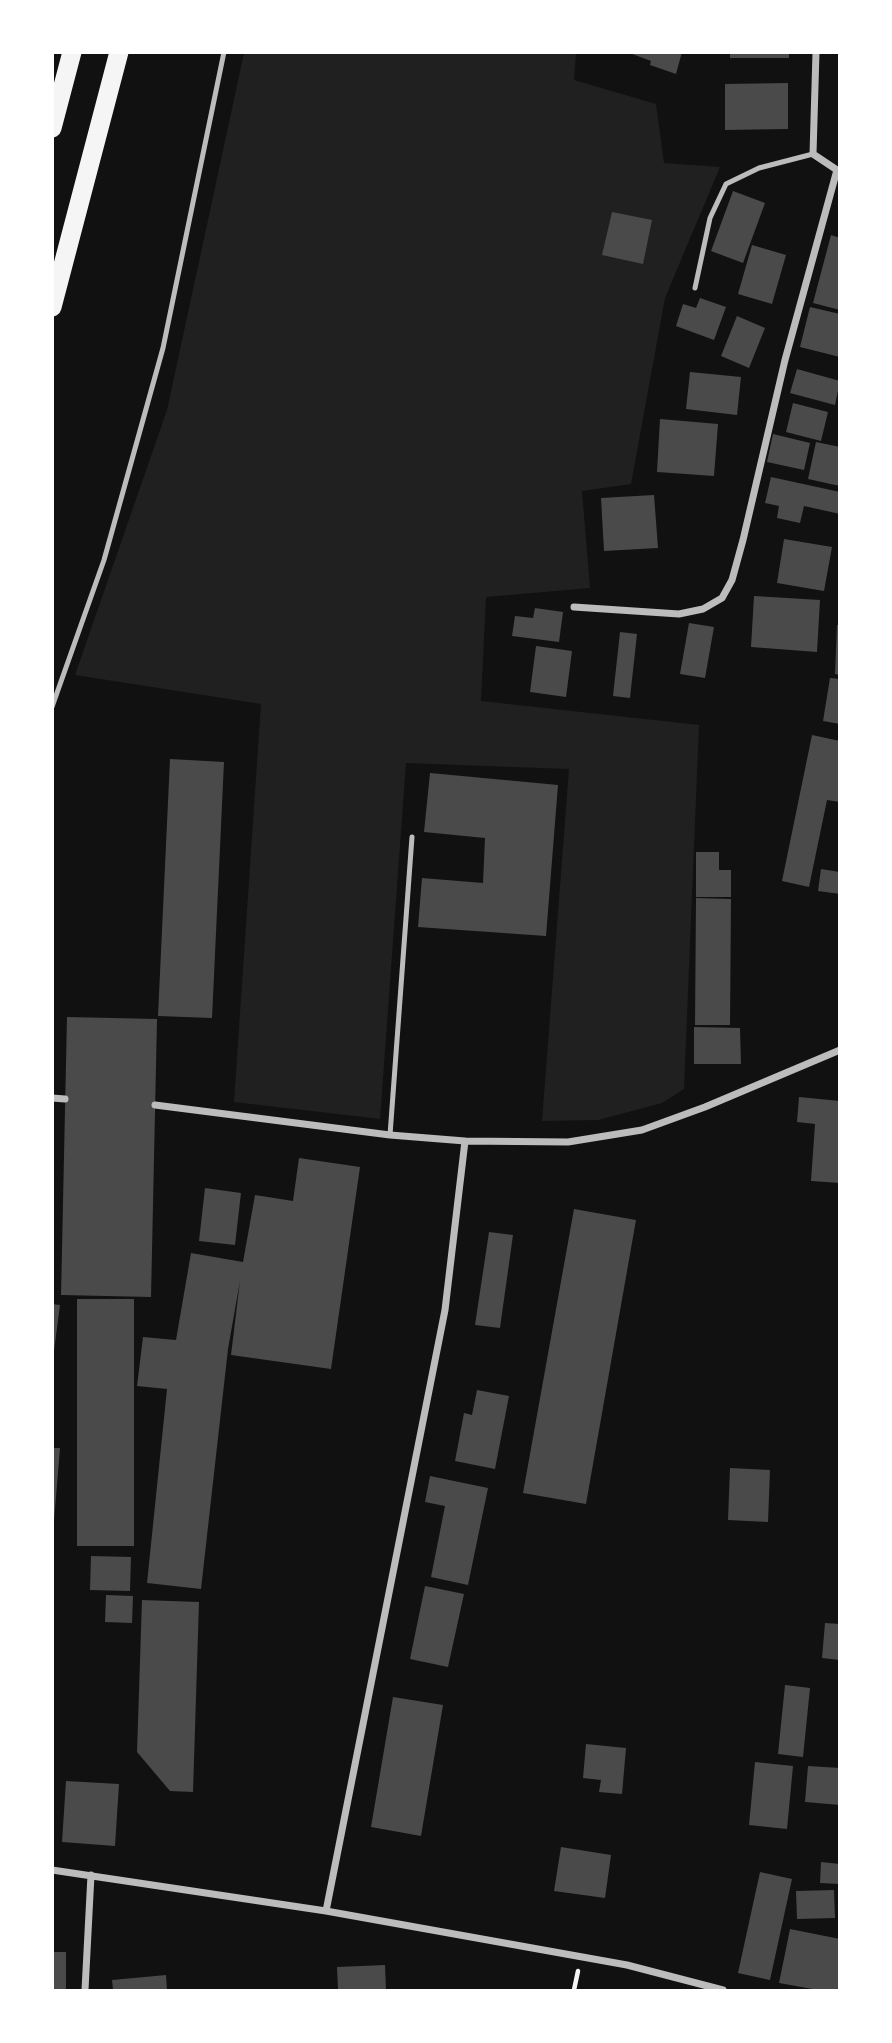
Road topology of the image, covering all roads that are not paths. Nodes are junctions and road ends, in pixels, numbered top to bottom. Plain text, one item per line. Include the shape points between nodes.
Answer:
1 (72, 52) edge
2 (119, 52) edge
3 (225, 52) edge
4 (816, 52) edge
5 (52, 128) edge
6 (813, 153) junction
7 (838, 170) edge
8 (695, 288) dead end
9 (52, 307) edge
10 (574, 607) dead end
11 (52, 707) edge
12 (412, 837) dead end
13 (839, 1050) edge
14 (52, 1098) edge
15 (65, 1098) dead end
16 (155, 1105) dead end
17 (390, 1135) junction
18 (465, 1141) junction
19 (52, 1870) edge
20 (91, 1875) junction
21 (326, 1911) junction
22 (85, 1990) edge
23 (723, 1990) edge

1 - 5 highway
2 - 9 highway
3 - 11 lane via 163,348 104,560
4 - 6 street
6 - 7 street
6 - 8 lane via 759,168 726,184 710,218
7 - 10 street via 785,360 743,540 722,598 703,609 679,614
12 - 17 lane
13 - 18 street via 642,1130 568,1142
14 - 15 street
16 - 17 street
17 - 18 street
18 - 21 street via 445,1310
19 - 20 street
20 - 21 street
20 - 22 street
21 - 23 street via 626,1965

